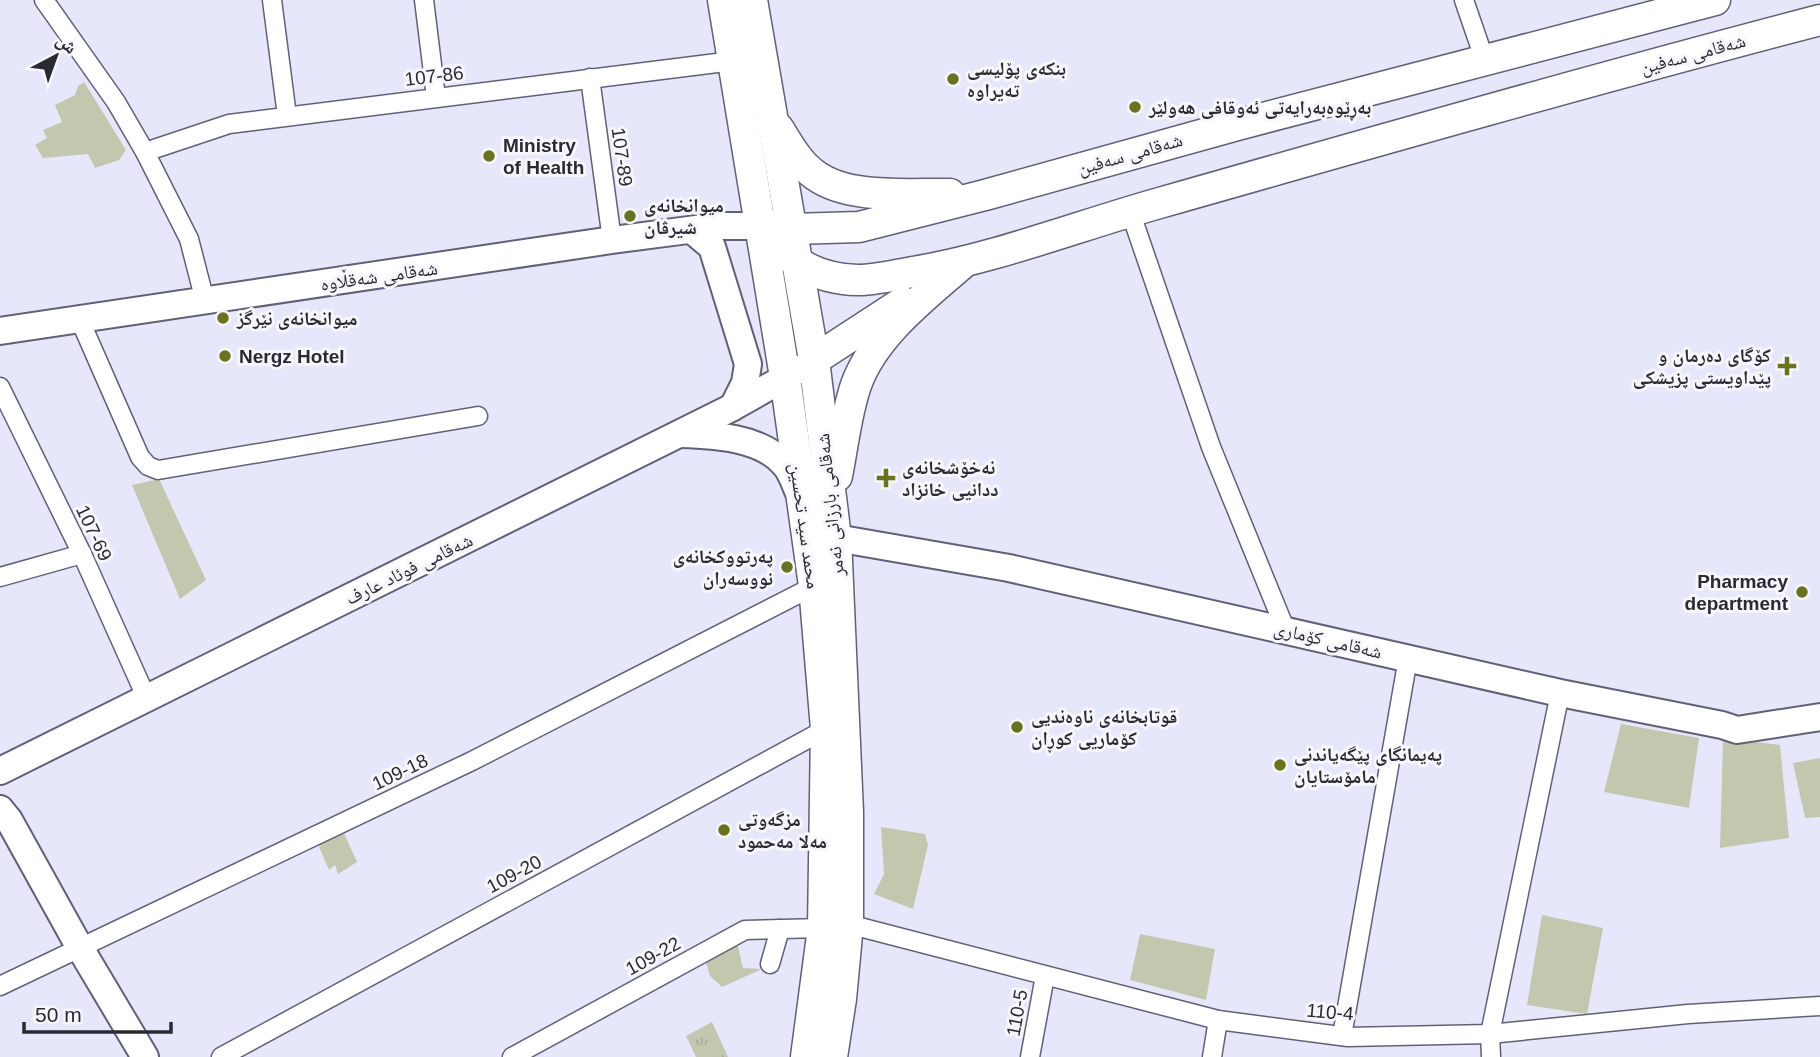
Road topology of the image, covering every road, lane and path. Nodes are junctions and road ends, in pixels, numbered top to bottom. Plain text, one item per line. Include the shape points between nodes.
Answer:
1 (44, 0) edge
2 (272, 0) edge
3 (424, 0) edge
4 (723, 0) edge
5 (752, 0) edge
6 (1464, 0) edge
7 (1714, 0) edge
8 (1818, 27) edge
9 (733, 61) junction
10 (1485, 61) junction
11 (590, 78) junction
12 (436, 97) junction
13 (287, 116) junction
14 (772, 118) junction
15 (145, 152) junction
16 (985, 195) junction
17 (1130, 211) junction
18 (759, 226) junction
19 (859, 227) junction
20 (792, 229) junction
21 (692, 230) junction
22 (612, 240) junction
23 (798, 264) junction
24 (962, 264) junction
25 (205, 301) junction
26 (79, 318) junction
27 (0, 331) edge
28 (779, 344) junction
29 (814, 360) junction
30 (785, 377) junction
31 (0, 387) edge
32 (733, 407) junction
33 (478, 416) dead end
34 (679, 434) junction
35 (801, 496) junction
36 (832, 503) junction
37 (836, 538) junction
38 (82, 554) junction
39 (0, 577) edge
40 (814, 586) junction
41 (1286, 631) junction
42 (1408, 658) junction
43 (1560, 693) junction
44 (147, 699) junction
45 (1820, 717) edge
46 (826, 729) junction
47 (0, 771) edge
48 (0, 810) edge
49 (836, 926) junction
50 (780, 929) junction
51 (80, 948) junction
52 (770, 964) dead end
53 (1045, 976) junction
54 (0, 986) edge
55 (1820, 1006) edge
56 (1218, 1020) junction
57 (1490, 1034) junction
58 (1342, 1036) junction
59 (145, 1057) edge
60 (221, 1057) edge
61 (512, 1057) edge
62 (806, 1057) edge
63 (832, 1057) edge
64 (1030, 1057) edge
65 (1212, 1057) edge
66 (1491, 1057) edge

1 - 15 street via 116,102
2 - 13 street
3 - 12 street
4 - 9 main road, محمد سید تحسین
5 - 14 main road, شەقامی بارزانی نەمر
6 - 10 street
7 - 10 main road, شەقامی سەفین
8 - 17 main road, شەقامی سەفین via 1424,127
9 - 11 street, 107-86
9 - 18 main road, محمد سید تحسین
10 - 16 main road, شەقامی سەفین
11 - 12 street, 107-86
11 - 22 street, 107-89
12 - 13 street, 107-86
13 - 15 street, 107-86 via 229,124
14 - 16 main road via 793,153 829,183 864,192
14 - 20 main road, شەقامی بارزانی نەمر
15 - 25 street via 189,239
16 - 19 main road, شەقامی سەفین
17 - 24 main road, شەقامی سەفین
17 - 41 street via 1210,447
18 - 20 main road, شەقامی سەفین
18 - 21 main road, شەقامی شەقڵاوە
18 - 23 main road, شەقامی سەفین
18 - 28 main road, محمد سید تحسین
19 - 20 main road, شەقامی سەفین
19 - 23 main road via 817,248
20 - 23 main road, شەقامی بارزانی نەمر
21 - 22 main road, شەقامی شەقڵاوە
21 - 32 main road via 712,247 748,364
22 - 25 main road, شەقامی شەقڵاوە
23 - 24 main road, شەقامی سەفین via 818,273 859,280
23 - 28 main road via 780,307
23 - 29 main road, شەقامی بارزانی نەمر
24 - 29 main road, شەقامی سەفین
24 - 36 main road via 875,349 856,385
25 - 26 main road, شەقامی شەقڵاوە
26 - 27 main road, شەقامی شەقڵاوە
26 - 33 street via 141,457 158,470
28 - 30 main road, محمد سید تحسین
29 - 30 main road, شەقامی فوئاد عارف
29 - 36 main road, شەقامی بارزانی نەمر
30 - 32 main road, شەقامی فوئاد عارف
30 - 35 main road, محمد سید تحسین
31 - 38 street, 107-69
32 - 34 main road, شەقامی فوئاد عارف
34 - 35 main road via 751,443 784,464
34 - 44 main road, شەقامی فوئاد عارف
35 - 40 main road, محمد سید تحسین
36 - 37 main road, شەقامی بارزانی نەمر
37 - 41 main road, شەقامی کۆماری via 1009,568
37 - 49 main road, شەقامی بارزانی نەمر via 848,812
38 - 39 street
38 - 44 street, 107-69
40 - 46 main road, محمد سید تحسین
40 - 51 street, 109-18 via 472,761
41 - 42 main road, شەقامی کۆماری
42 - 43 main road, شەقامی کۆماری
42 - 58 street
43 - 45 main road, شەقامی کۆماری via 1737,730
43 - 57 street
44 - 47 main road, شەقامی فوئاد عارف
46 - 49 main road, محمد سید تحسین
46 - 60 street, 109-20
48 - 51 main road
49 - 50 street, 109-22
49 - 53 street, 110-4
49 - 62 main road, محمد سید تحسین
49 - 63 main road, شەقامی بارزانی نەمر via 841,999
50 - 52 street
50 - 61 street, 109-22 via 745,930
51 - 54 street, 109-18
51 - 59 main road
53 - 56 street, 110-4
53 - 64 street, 110-5
55 - 57 street, 110-4
56 - 58 street, 110-4
56 - 65 street
57 - 58 street, 110-4
57 - 66 street

